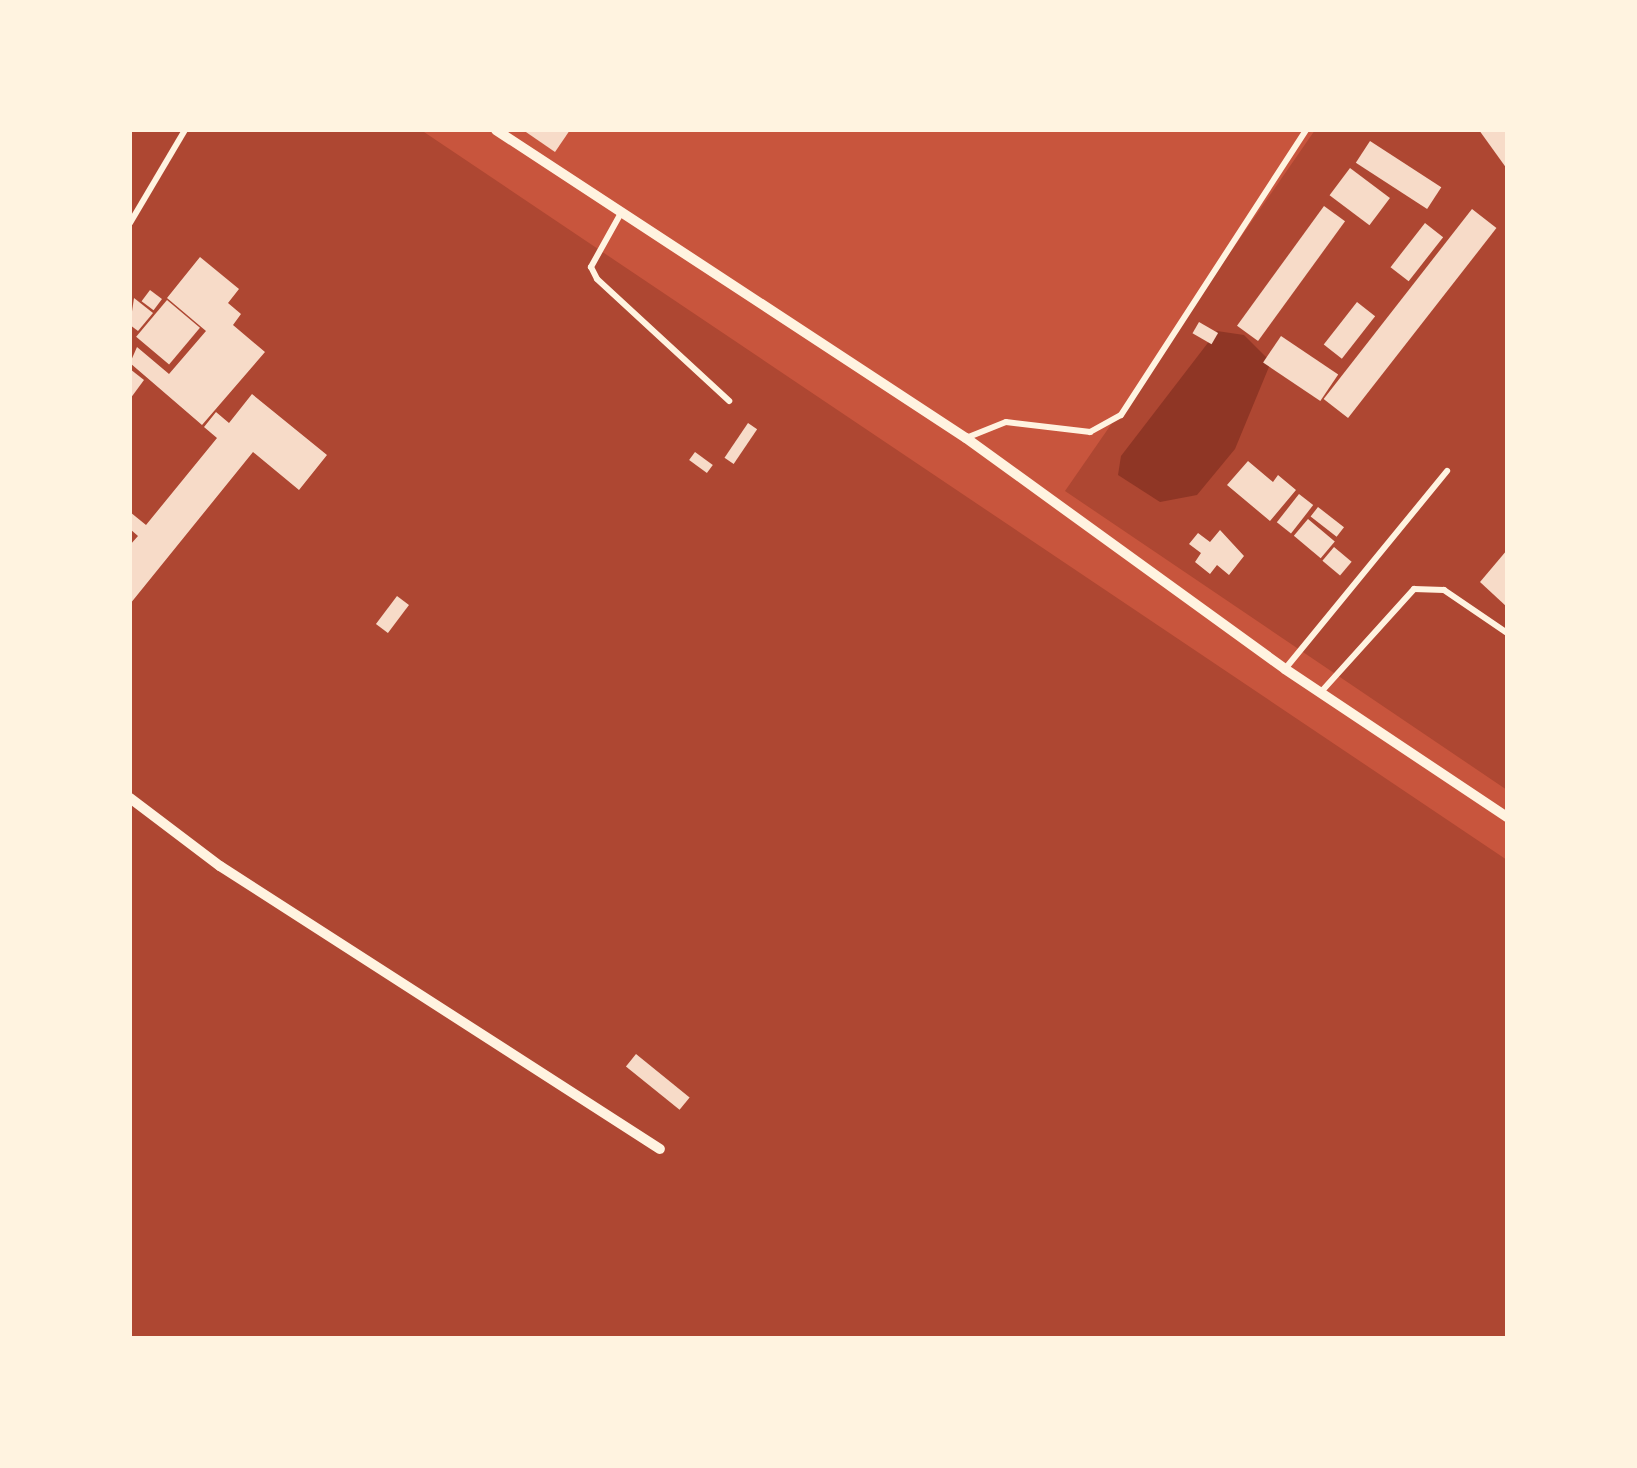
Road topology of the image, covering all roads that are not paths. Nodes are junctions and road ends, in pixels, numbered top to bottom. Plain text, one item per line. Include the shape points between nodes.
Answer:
1 (185, 130) edge
2 (496, 130) edge
3 (1306, 130) edge
4 (621, 213) junction
5 (130, 222) edge
6 (730, 401) dead end
7 (966, 438) junction
8 (1447, 471) dead end
9 (1507, 633) edge
10 (1285, 670) junction
11 (1320, 692) junction
12 (130, 798) edge
13 (1507, 817) edge
14 (660, 1149) dead end

1 - 5 lane
2 - 4 street
3 - 7 lane via 1121,414 1090,432 1006,422
4 - 6 lane via 591,267 597,279
4 - 7 street
7 - 10 street
8 - 10 lane
9 - 11 lane via 1444,590 1414,590
10 - 11 street
11 - 13 street
12 - 14 street via 220,866

